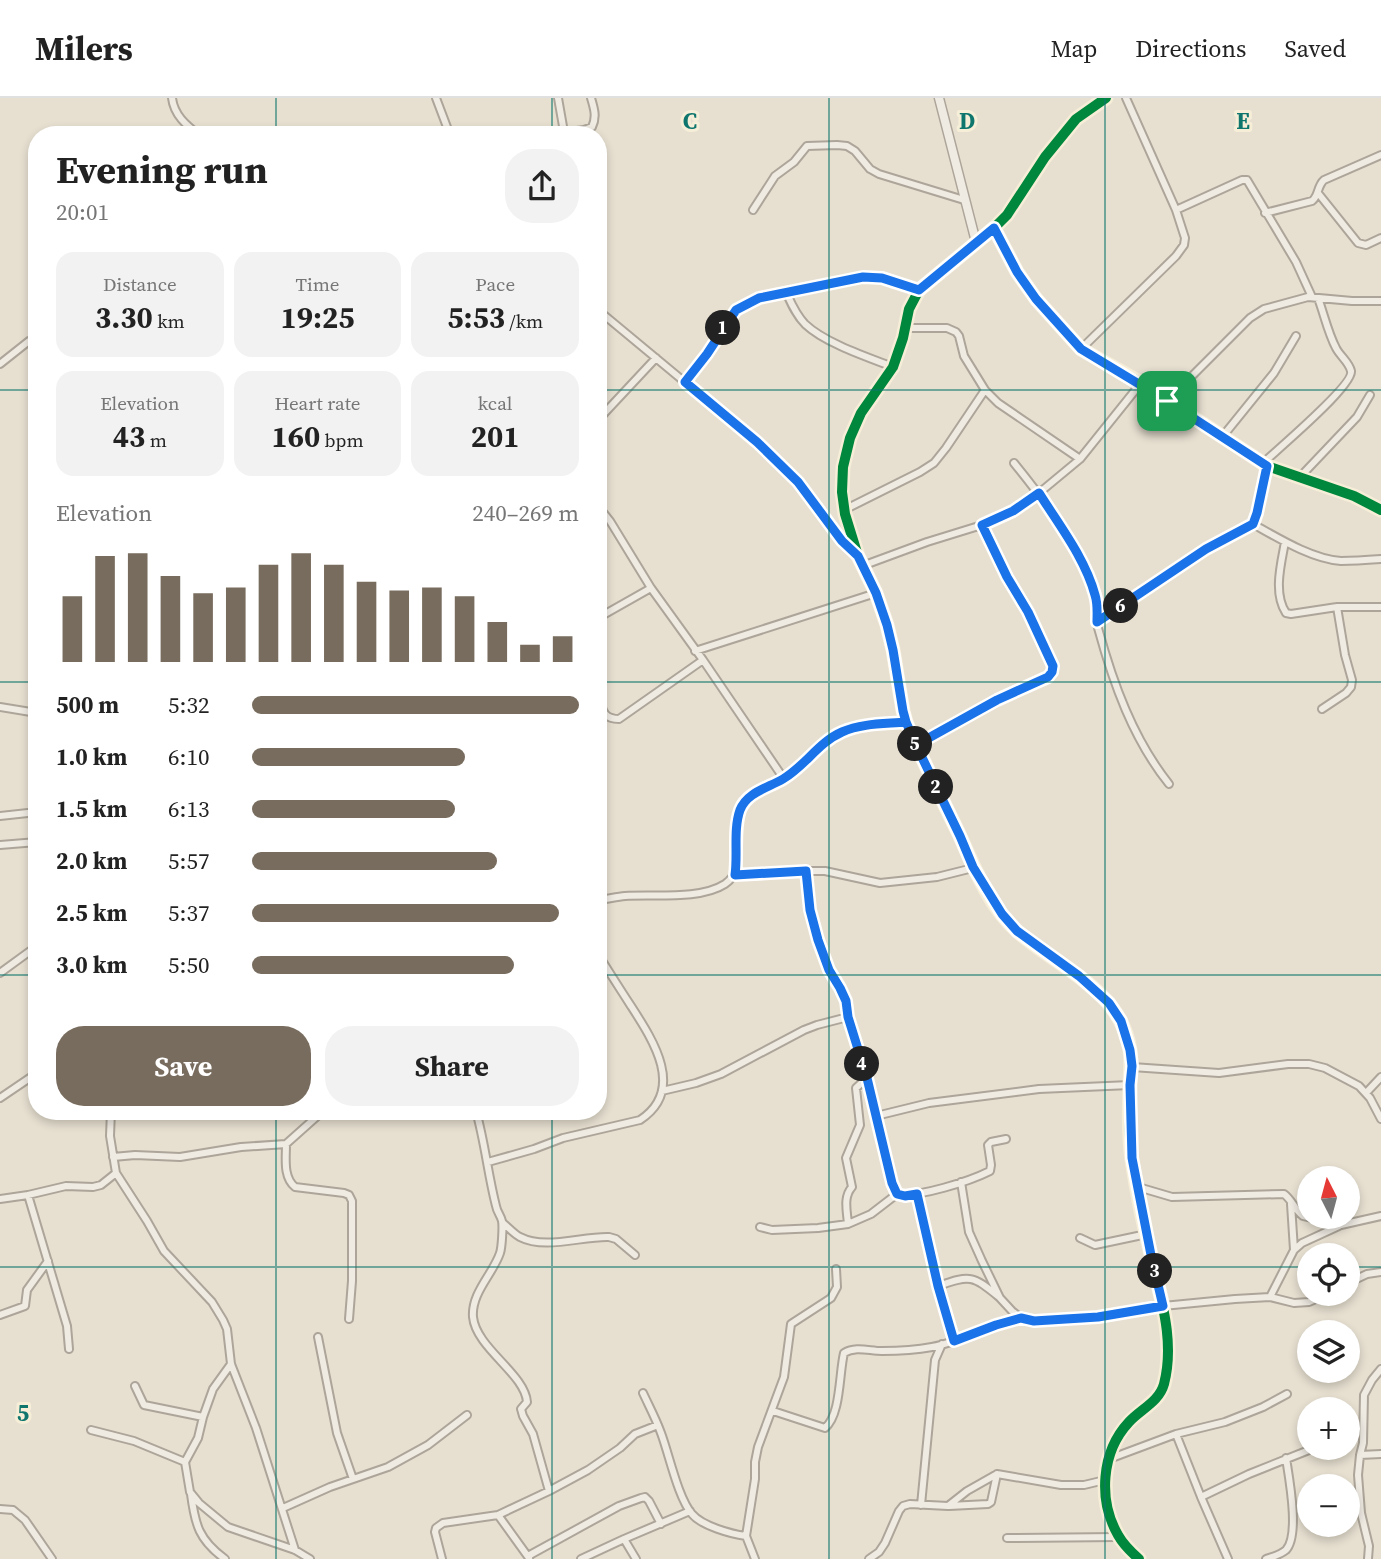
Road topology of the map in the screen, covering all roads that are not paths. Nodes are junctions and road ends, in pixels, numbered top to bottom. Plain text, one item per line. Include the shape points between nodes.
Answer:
1 (172, 98) edge
2 (449, 98) edge
3 (558, 98) edge
4 (591, 98) edge
5 (939, 98) edge
6 (1106, 98) edge
7 (1126, 98) edge
8 (437, 101) edge
9 (188, 126) edge
10 (447, 126) edge
11 (563, 126) edge
12 (592, 126) edge
13 (1381, 155) edge
14 (1318, 192) junction
15 (964, 200) junction
16 (753, 210) dead end
17 (1176, 211) junction
18 (1265, 213) junction
19 (994, 228) junction
20 (1381, 238) edge
21 (976, 242) junction
22 (919, 290) junction
23 (786, 292) junction
24 (1315, 297) junction
25 (1381, 301) edge
26 (607, 317) edge
27 (905, 328) junction
28 (1296, 336) dead end
29 (28, 342) edge
30 (1081, 349) junction
31 (656, 358) junction
32 (0, 363) edge
33 (893, 367) junction
34 (685, 382) junction
35 (1140, 383) junction
36 (985, 390) junction
37 (1370, 395) dead end
38 (1167, 401) junction
39 (607, 410) edge
40 (1223, 436) junction
41 (1080, 459) junction
42 (1014, 463) dead end
43 (1265, 464) junction
44 (1300, 477) junction
45 (1039, 493) junction
46 (844, 510) junction
47 (1381, 510) edge
48 (607, 517) edge
49 (1253, 524) junction
50 (982, 525) junction
51 (1285, 542) junction
52 (858, 556) junction
53 (1381, 559) edge
54 (862, 566) junction
55 (651, 588) junction
56 (876, 593) junction
57 (1336, 607) junction
58 (1381, 607) edge
59 (607, 613) edge
60 (1097, 622) junction
61 (695, 651) junction
62 (703, 660) junction
63 (0, 707) edge
64 (1322, 709) dead end
65 (28, 712) edge
66 (607, 717) edge
67 (906, 722) junction
68 (916, 745) junction
69 (784, 779) junction
70 (1169, 784) dead end
71 (28, 813) edge
72 (0, 816) edge
73 (28, 843) edge
74 (0, 845) edge
75 (973, 867) junction
76 (806, 871) junction
77 (735, 875) junction
78 (607, 899) edge
79 (28, 953) edge
80 (607, 968) edge
81 (0, 973) edge
82 (848, 1017) junction
83 (1132, 1066) junction
84 (1381, 1077) edge
85 (867, 1078) junction
86 (28, 1079) edge
87 (1130, 1085) junction
88 (662, 1091) junction
89 (1366, 1093) junction
90 (0, 1098) edge
91 (876, 1116) junction
92 (1381, 1119) edge
93 (110, 1120) edge
94 (313, 1120) edge
95 (478, 1120) edge
96 (1006, 1139) dead end
97 (286, 1144) junction
98 (113, 1157) junction
99 (488, 1162) junction
100 (116, 1173) junction
101 (961, 1182) junction
102 (1138, 1187) junction
103 (897, 1194) junction
104 (917, 1194) junction
105 (28, 1195) junction
106 (0, 1199) edge
107 (1291, 1202) junction
108 (1297, 1211) edge
109 (1381, 1216) edge
110 (1360, 1221) edge
111 (503, 1223) junction
112 (848, 1224) junction
113 (760, 1227) dead end
114 (1332, 1229) edge
115 (1147, 1234) junction
116 (1080, 1238) dead end
117 (1294, 1250) junction
118 (635, 1255) dead end
119 (48, 1261) junction
120 (836, 1269) dead end
121 (1381, 1272) edge
122 (1360, 1277) edge
123 (938, 1286) junction
124 (1269, 1297) junction
125 (1000, 1298) junction
126 (1297, 1303) edge
127 (1163, 1306) junction
128 (0, 1315) edge
129 (1021, 1318) junction
130 (349, 1319) dead end
131 (318, 1337) dead end
132 (954, 1341) junction
133 (942, 1345) junction
134 (69, 1349) dead end
135 (231, 1364) junction
136 (1381, 1369) edge
137 (135, 1386) dead end
138 (643, 1394) dead end
139 (1287, 1394) dead end
140 (773, 1410) junction
141 (467, 1415) dead end
142 (203, 1417) junction
143 (658, 1425) junction
144 (91, 1430) dead end
145 (1175, 1434) junction
146 (1297, 1454) edge
147 (1360, 1454) joint
148 (1381, 1454) edge
149 (1286, 1458) junction
150 (1109, 1459) junction
151 (1360, 1460) edge
152 (185, 1462) junction
153 (997, 1474) junction
154 (353, 1479) junction
155 (1105, 1480) junction
156 (549, 1491) junction
157 (190, 1492) junction
158 (1201, 1497) junction
159 (921, 1505) junction
160 (948, 1506) junction
161 (283, 1508) junction
162 (0, 1509) edge
163 (690, 1511) junction
164 (498, 1515) junction
165 (661, 1524) junction
166 (746, 1536) junction
167 (1118, 1537) junction
168 (1007, 1538) dead end
169 (624, 1539) junction
170 (295, 1550) junction
171 (529, 1558) edge
172 (52, 1559) edge
173 (226, 1559) edge
174 (310, 1559) edge
175 (442, 1559) edge
176 (581, 1559) edge
177 (636, 1559) edge
178 (755, 1559) edge
179 (869, 1559) edge
180 (1139, 1559) edge
181 (1228, 1559) edge
182 (1266, 1559) edge
183 (1368, 1559) edge

1 - 9 street via 174,110
2 - 8 street
3 - 11 street
4 - 12 street
5 - 15 street
6 - 19 street via 1076,119
7 - 17 street
8 - 10 street
13 - 14 street via 1324,180
14 - 18 street via 1312,201
14 - 20 street via 1358,243 1366,245
15 - 16 street via 879,174 847,146 814,145 807,146 775,176
15 - 21 street
17 - 18 street via 1247,180
17 - 30 street via 1184,245
18 - 24 street
19 - 21 street
19 - 30 street via 1036,299
21 - 22 street
22 - 23 street via 863,277
22 - 27 street
23 - 33 street via 803,323 817,334
23 - 34 street via 759,298 736,310
24 - 25 street
24 - 38 street via 1264,309 1250,317
24 - 43 street via 1336,349 1352,373 1340,391
26 - 31 street
27 - 33 street
27 - 36 street via 956,332 964,356
28 - 40 street via 1274,373
29 - 32 street
30 - 35 street
31 - 34 street
31 - 39 street
33 - 46 street via 860,413 850,438 842,480
34 - 52 street via 798,482
35 - 38 street
35 - 41 street
36 - 41 street
36 - 46 street via 934,463
37 - 44 street via 1357,417
38 - 40 street
40 - 43 street
41 - 45 street
42 - 45 street
43 - 44 street
43 - 49 street
44 - 47 street
45 - 50 street
45 - 60 street via 1091,584
46 - 52 street
48 - 55 street
49 - 51 street
49 - 60 street via 1206,549
50 - 54 street
50 - 68 street via 1028,612 1052,672
51 - 53 street via 1333,560
51 - 57 street via 1280,596 1286,613
52 - 54 street
54 - 56 street
55 - 59 street
55 - 61 street
56 - 61 street
56 - 67 street via 893,650
57 - 58 street
57 - 64 street via 1353,680 1346,693
60 - 70 street via 1133,726
61 - 62 street
62 - 66 street via 619,719
62 - 69 street
63 - 65 street
67 - 68 street
67 - 69 street via 842,732
68 - 75 street
69 - 77 street via 750,796 741,808
71 - 72 street
73 - 74 street
75 - 76 street via 937,877 880,883
75 - 83 street via 1017,931 1115,1009 1128,1038
76 - 77 street
76 - 82 street via 818,940 846,1001
77 - 78 street via 707,891
79 - 81 street
80 - 88 street via 661,1060
82 - 85 street
82 - 88 street via 817,1024 721,1074
83 - 87 street
83 - 89 street via 1219,1073 1309,1064 1325,1068
84 - 89 street
85 - 91 street
85 - 112 street via 856,1088 860,1125 846,1158 852,1187 846,1198
86 - 90 street
87 - 91 street via 1039,1089 929,1103
87 - 102 street via 1132,1158
88 - 99 street via 650,1114 639,1120
89 - 92 street
91 - 103 street
93 - 98 street
94 - 97 street
95 - 99 street
96 - 101 street via 988,1145 990,1171
97 - 98 street via 180,1157
97 - 130 street via 289,1182 295,1187 344,1193 352,1201
98 - 100 street
99 - 111 street via 496,1210
100 - 105 street via 101,1185 66,1186
100 - 135 street via 164,1251 223,1320
101 - 104 street
101 - 125 street via 969,1232
102 - 107 street via 1172,1197 1284,1194
102 - 115 street
103 - 104 street
103 - 112 street
104 - 123 street
105 - 106 street
105 - 119 street
107 - 108 street
107 - 117 street
109 - 110 street
111 - 118 street via 529,1241 609,1237
111 - 156 street via 500,1252 478,1293 474,1320 481,1338 527,1397 521,1409
112 - 113 street
114 - 117 street
115 - 116 street via 1102,1245
115 - 127 street
117 - 124 street
119 - 128 street via 27,1290 25,1307
119 - 134 street
120 - 140 street via 838,1287 831,1298 791,1324 784,1377
121 - 122 street
123 - 125 street via 969,1278
123 - 132 street
124 - 126 street
124 - 127 street
125 - 129 street
127 - 129 street via 1098,1317
127 - 150 street via 1169,1351 1164,1385 1129,1422
129 - 132 street
131 - 154 street via 337,1433
132 - 133 street
133 - 140 street via 844,1353 836,1404 825,1429
133 - 159 street via 935,1360
135 - 142 street via 213,1389
135 - 161 street
136 - 147 street via 1364,1395
137 - 142 street via 144,1405
138 - 143 street
139 - 145 street via 1225,1422
140 - 166 street via 758,1447
141 - 154 street via 428,1445 388,1467
142 - 152 street
143 - 156 street via 635,1434 588,1470
143 - 163 street
144 - 152 street
145 - 150 street
145 - 158 street
146 - 149 street
147 - 148 street
149 - 158 street
149 - 182 street via 1293,1507 1291,1537 1288,1548
150 - 155 street
151 - 183 street
152 - 157 street
153 - 155 street via 1061,1485
153 - 160 street
153 - 160 street via 988,1504
154 - 161 street
155 - 167 street via 1109,1514
156 - 164 street
157 - 170 street via 228,1527
157 - 173 street via 203,1539
158 - 181 street
159 - 160 street
159 - 179 street via 903,1506 886,1543
161 - 170 street
162 - 172 street via 13,1510 25,1520
163 - 165 street
163 - 166 street via 701,1521
164 - 171 street
164 - 175 street via 439,1525 435,1532
165 - 169 street
165 - 171 street via 649,1501 641,1498
166 - 178 street
167 - 168 street
167 - 180 street
169 - 176 street
169 - 177 street
170 - 174 street

